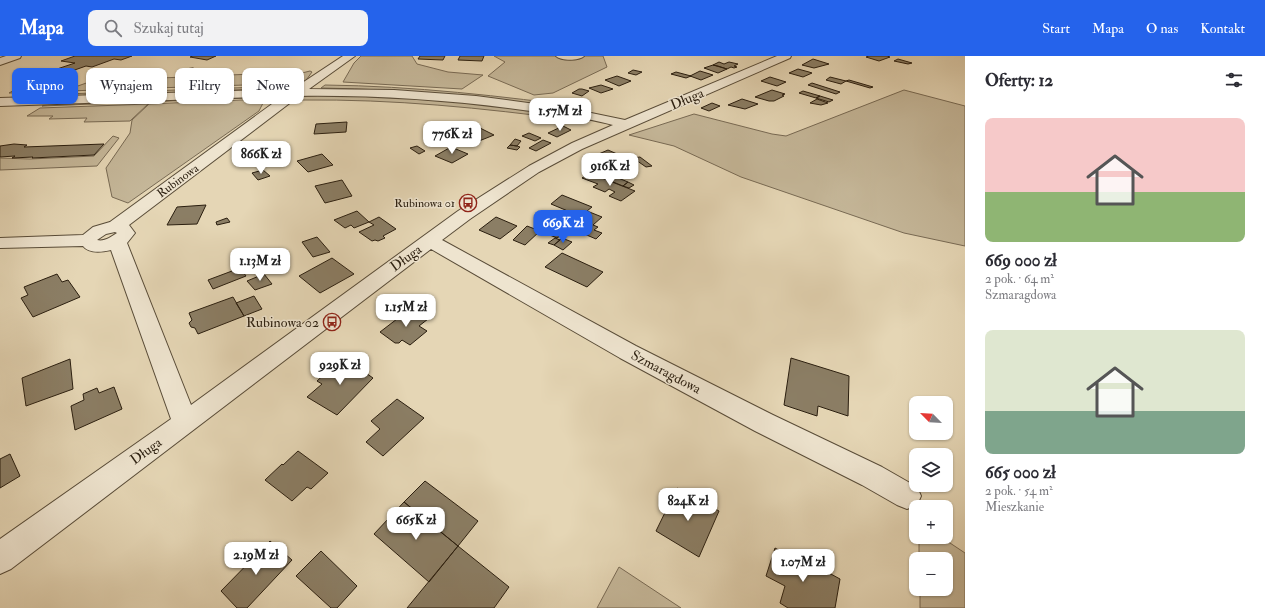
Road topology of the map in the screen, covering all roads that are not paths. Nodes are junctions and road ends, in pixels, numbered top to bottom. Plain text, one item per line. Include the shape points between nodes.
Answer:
1 (16, 56) edge
2 (350, 56) edge
3 (561, 56) edge
4 (579, 56) edge
5 (786, 56) edge
6 (0, 62) edge
7 (304, 88) edge
8 (304, 91) edge
9 (242, 93) edge
10 (0, 102) edge
11 (282, 104) edge
12 (626, 124) junction
13 (116, 234) junction
14 (430, 241) junction
15 (0, 243) edge
16 (185, 423) junction
17 (907, 496) dead end
18 (0, 558) edge

1 - 6 street
2 - 7 street, Rubinowa
3 - 4 street
5 - 12 street, Długa
8 - 12 street via 355,91 455,97 591,116
9 - 10 street
11 - 13 street, Rubinowa
12 - 14 street, Długa via 534,169 464,215
13 - 15 street, Rubinowa via 100,246 91,245 88,240
13 - 16 street
14 - 16 street, Długa
14 - 17 street, Szmaragdowa via 628,352
16 - 18 street, Długa

